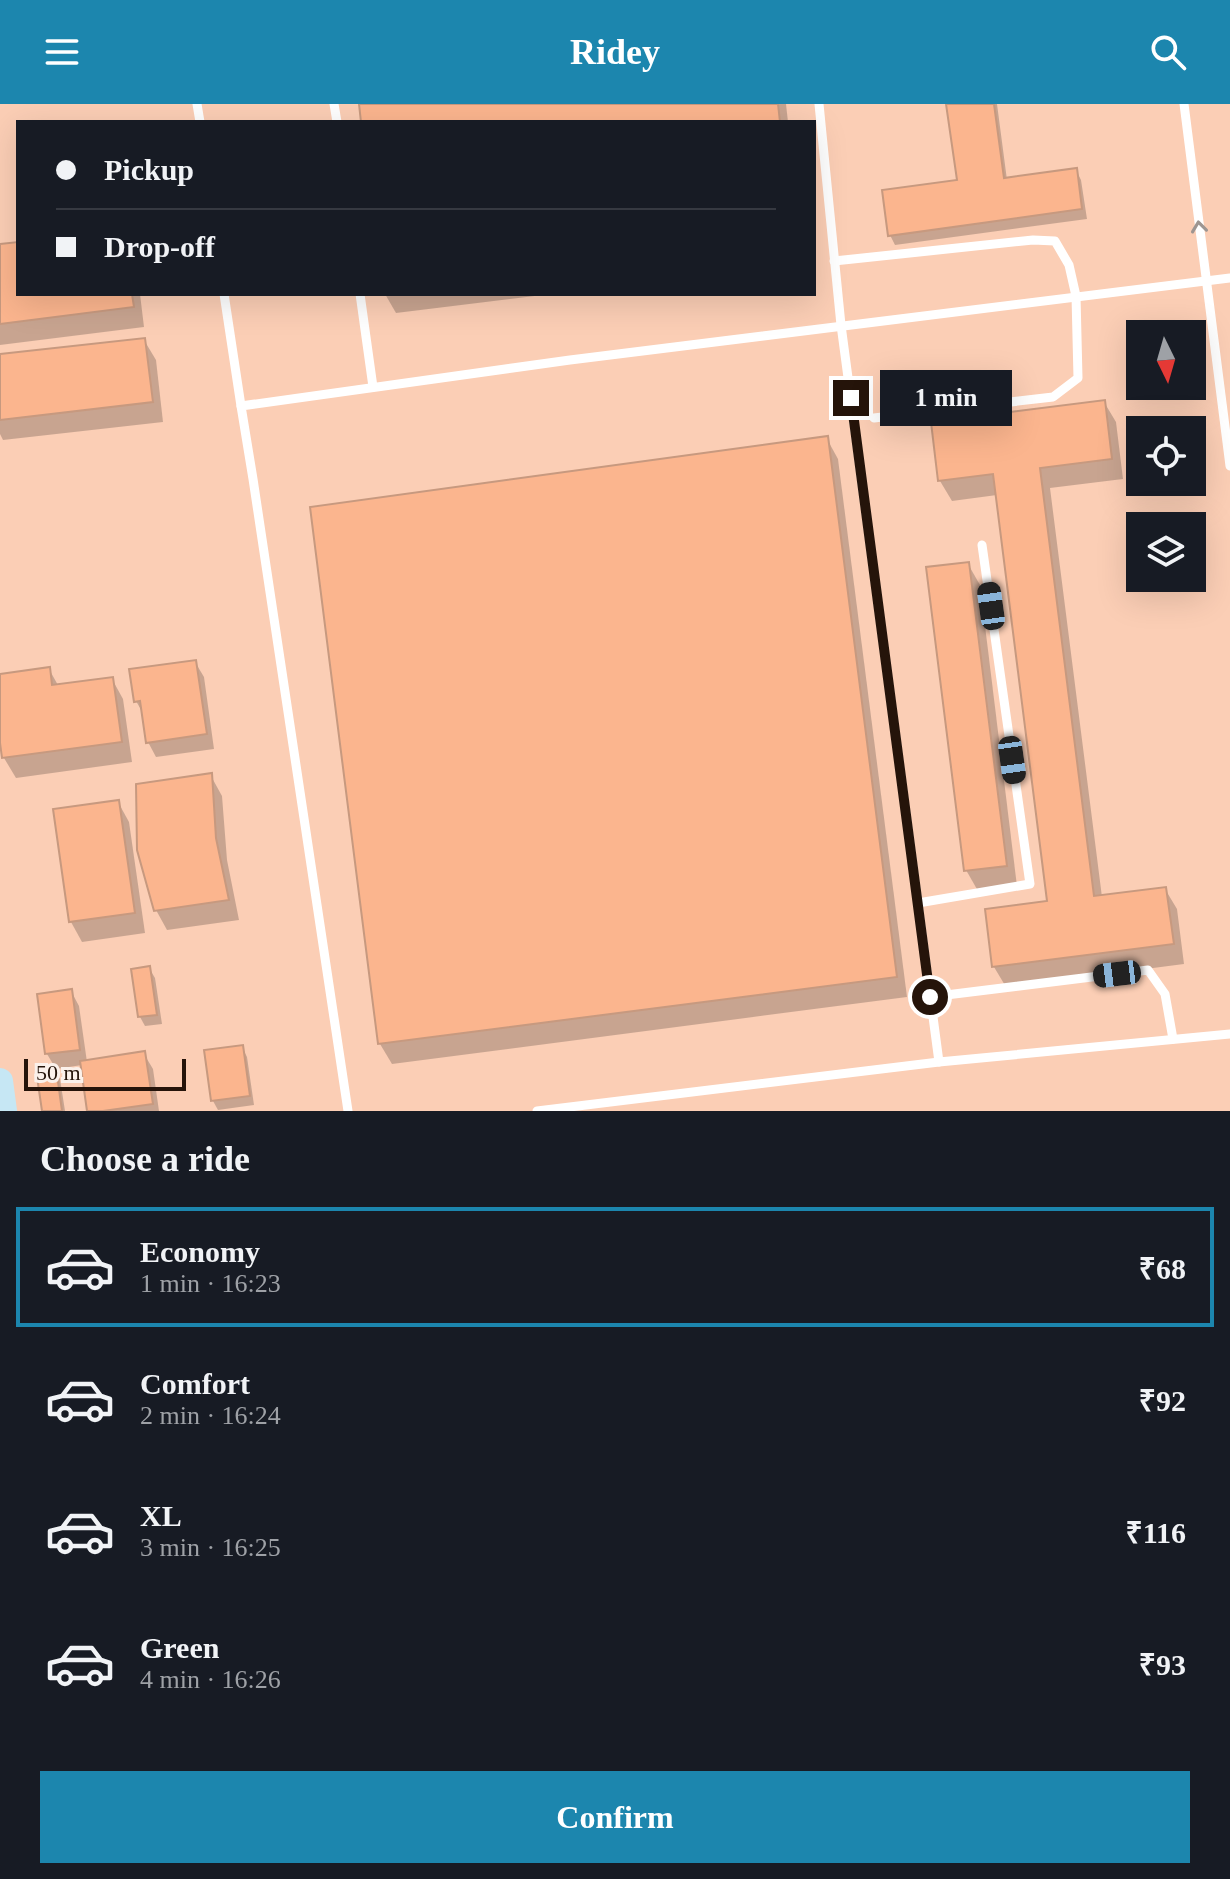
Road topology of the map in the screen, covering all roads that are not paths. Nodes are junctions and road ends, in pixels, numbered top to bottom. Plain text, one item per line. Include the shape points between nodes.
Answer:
1 (819, 104) edge
2 (1184, 104) edge
3 (834, 261) junction
4 (1230, 278) edge
5 (1206, 281) junction
6 (224, 296) edge
7 (360, 296) edge
8 (1076, 296) junction
9 (841, 325) junction
10 (373, 387) junction
11 (241, 406) junction
12 (874, 418) dead end
13 (1230, 466) edge
14 (982, 545) dead end
15 (918, 903) junction
16 (930, 997) junction
17 (1230, 1034) edge
18 (1173, 1039) junction
19 (939, 1062) junction
20 (0, 1081) edge
21 (4, 1111) edge
22 (348, 1111) edge
23 (537, 1111) edge

1 - 3 lane
5 -> 2 lane
3 - 8 lane via 1055,241 1069,265
3 - 9 lane
4 - 5 lane
5 - 8 lane
5 - 13 lane
6 - 11 lane
7 - 10 lane
8 - 9 lane
8 - 12 lane via 1078,378 1053,397
9 - 10 lane
9 - 15 lane
10 - 11 lane
11 - 22 lane
14 - 15 lane via 1030,884
15 - 16 lane
16 - 18 lane via 1148,970 1165,994
16 - 19 lane
17 - 18 lane
18 - 19 lane
19 - 23 lane
20 - 21 street

